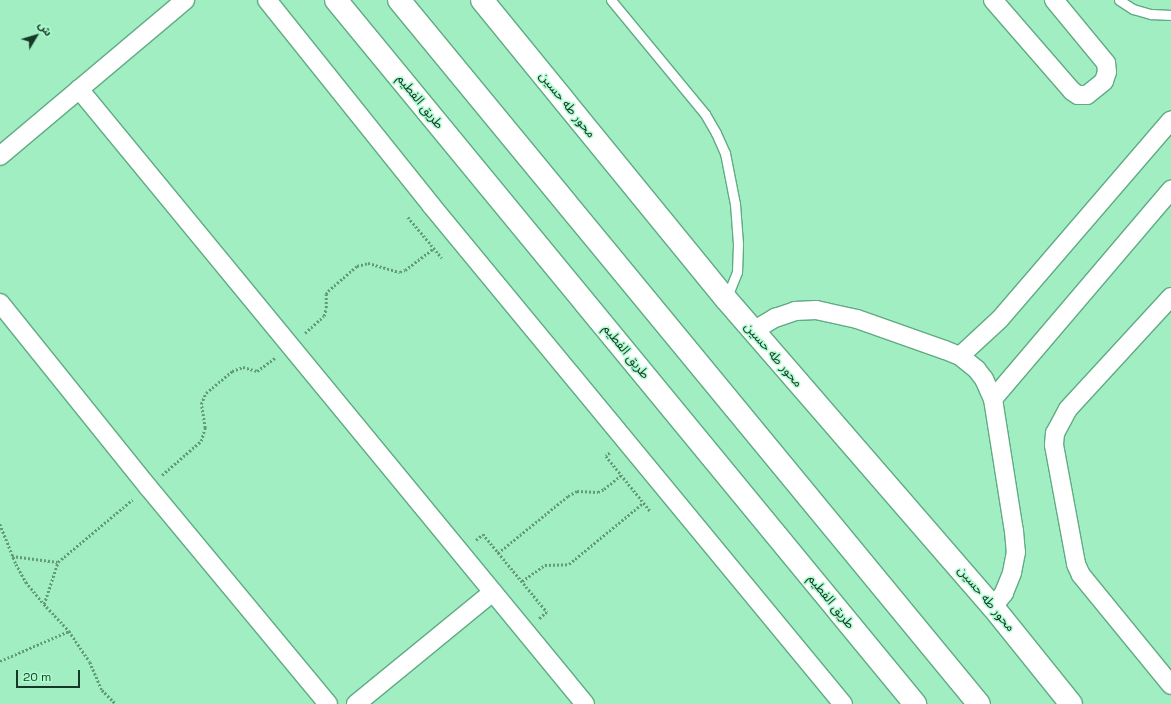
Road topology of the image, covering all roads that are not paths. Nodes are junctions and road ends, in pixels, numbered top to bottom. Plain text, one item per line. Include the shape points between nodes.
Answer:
1 (185, 0) edge
2 (267, 0) edge
3 (336, 0) edge
4 (399, 0) edge
5 (482, 0) edge
6 (611, 0) edge
7 (993, 0) edge
8 (1054, 0) edge
9 (1120, 0) edge
10 (1171, 15) edge
11 (79, 89) junction
12 (1171, 120) edge
13 (0, 156) edge
14 (1170, 192) edge
15 (1171, 297) edge
16 (726, 299) junction
17 (0, 303) edge
18 (752, 331) junction
19 (960, 356) junction
20 (993, 399) junction
21 (493, 592) junction
22 (994, 607) junction
23 (1171, 685) edge
24 (328, 704) edge
25 (356, 704) edge
26 (585, 704) edge
27 (843, 704) edge
28 (915, 704) edge
29 (979, 704) edge
30 (1071, 704) edge

1 - 11 street
2 - 27 street via 441,217
3 - 28 main road, طريق الفطيم
4 - 29 main road
5 - 16 main road, محور طه حسين
6 - 16 lane via 705,114 725,153 735,204 738,244 737,272
7 - 8 street via 1072,92 1087,95 1104,81 1106,63
9 - 10 lane via 1133,9 1151,14
11 - 13 street
11 - 21 street
12 - 19 street via 1000,319
14 - 20 street
15 - 23 street via 1068,409 1055,433 1054,445 1076,564 1081,575
16 - 18 main road, محور طه حسين
17 - 24 street
18 - 19 street via 775,318 795,311 816,310 857,319
18 - 22 main road, محور طه حسين
19 - 20 street via 984,379
20 - 22 street via 1016,552 1012,573 1004,593
21 - 25 street
21 - 26 street
22 - 30 main road, محور طه حسين

